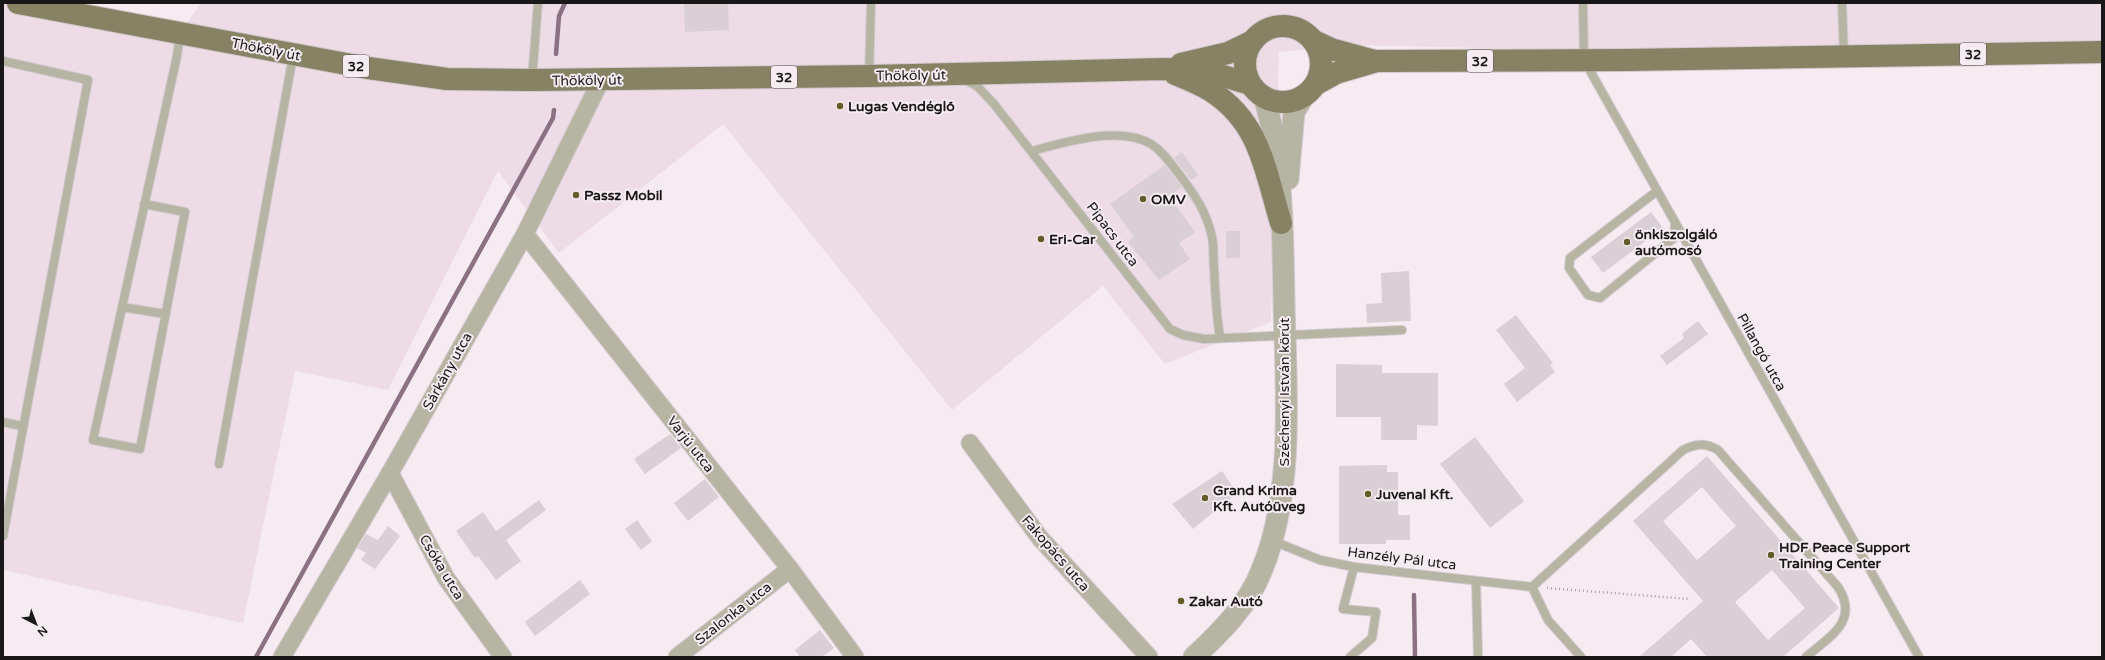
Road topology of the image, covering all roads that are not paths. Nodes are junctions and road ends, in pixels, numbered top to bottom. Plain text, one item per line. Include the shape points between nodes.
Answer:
1 (18, 3) edge
2 (538, 3) edge
3 (871, 3) edge
4 (1583, 3) edge
5 (1842, 3) edge
6 (48, 6) edge
7 (180, 33) junction
8 (1314, 41) junction
9 (1251, 42) junction
10 (2102, 52) edge
11 (294, 54) junction
12 (1844, 57) junction
13 (1584, 60) junction
14 (3, 61) edge
15 (1377, 61) junction
16 (1163, 69) junction
17 (954, 74) junction
18 (869, 76) junction
19 (532, 80) junction
20 (601, 80) junction
21 (1257, 90) junction
22 (1310, 90) junction
23 (1032, 152) junction
24 (1657, 191) junction
25 (144, 204) junction
26 (1675, 224) junction
27 (1282, 233) junction
28 (525, 234) junction
29 (122, 306) junction
30 (165, 314) junction
31 (1402, 330) dead end
32 (1285, 335) junction
33 (1220, 337) junction
34 (3, 422) edge
35 (22, 426) junction
36 (970, 443) dead end
37 (219, 464) dead end
38 (390, 473) junction
39 (3, 536) edge
40 (1272, 540) junction
41 (1354, 567) junction
42 (790, 569) junction
43 (1476, 581) junction
44 (1532, 587) junction
45 (282, 657) edge
46 (503, 657) edge
47 (677, 657) edge
48 (855, 657) edge
49 (1149, 657) edge
50 (1194, 657) edge
51 (1350, 657) edge
52 (1478, 657) edge
53 (1581, 657) edge
54 (1806, 657) edge
55 (1919, 657) edge

1 - 6 main road, Thököly út / 32
2 - 19 lane
3 - 18 lane
4 - 13 lane
5 - 12 lane
6 - 7 main road, Thököly út / 32
7 - 11 main road, Thököly út / 32
7 - 25 lane
8 - 9 main road, Thököly út / 32 via 1307,34 1288,26 1267,29
8 - 15 main road, 32 via 1331,50
8 - 22 main road via 1320,55 1321,70
9 - 16 main road, Thököly út / 32 via 1228,53
9 - 21 main road via 1246,64
10 - 12 main road, 32
11 - 19 main road, Thököly út / 32 via 447,79
11 - 37 lane
12 - 13 main road, 32
13 - 15 main road, 32
13 - 24 lane, Pillangó utca
14 - 35 lane via 88,80
15 - 22 main road, 32 via 1336,73
16 - 17 main road, Thököly út / 32
16 - 21 main road, Thököly út / 32 via 1203,70
16 - 27 main road via 1210,90 1229,103 1247,124 1261,150
17 - 18 main road, Thököly út / 32
17 - 23 lane, Pipacs utca via 978,87
18 - 20 main road, Thököly út / 32
19 - 20 main road, Thököly út / 32
20 - 28 street, Sárkány utca
21 - 22 main road, Thököly út / 32 via 1277,102 1291,101
21 - 27 street, Széchenyi István körút via 1270,117
22 - 27 street, Széchenyi István körút via 1294,112
23 - 33 lane, Pipacs utca via 1170,329 1183,335 1204,339
23 - 33 lane via 1069,140 1111,136 1134,138 1151,144 1161,152 1197,198 1207,218 1212,239
24 - 26 lane, Pillangó utca
24 - 26 lane via 1570,258 1569,268 1588,295 1600,298 1674,238
25 - 29 lane
25 - 30 lane via 185,212
26 - 55 lane, Pillangó utca
27 - 32 street, Széchenyi István körút
28 - 38 street, Sárkány utca
28 - 42 street, Varjú utca
29 - 30 lane
29 - 30 lane via 93,440 140,449
31 - 32 lane, Pipacs utca
32 - 33 lane, Pipacs utca
32 - 40 street, Széchenyi István körút via 1285,466
34 - 35 lane
35 - 39 lane
36 - 49 street, Fakopács utca via 1040,538
38 - 45 street, Sárkány utca
38 - 46 street, Csóka utca via 446,578
40 - 41 lane, Hanzély Pál utca via 1320,560
40 - 50 street, Széchenyi István körút via 1261,573 1243,604 1216,637
41 - 43 lane, Hanzély Pál utca
41 - 51 lane via 1343,609 1376,612 1372,638
42 - 47 street, Szalonka utca
42 - 48 street, Varjú utca
43 - 44 lane, Hanzély Pál utca
43 - 52 lane
44 - 53 lane via 1548,620
44 - 54 lane via 1683,450 1701,444 1710,445 1723,456 1844,597 1845,617 1841,626

